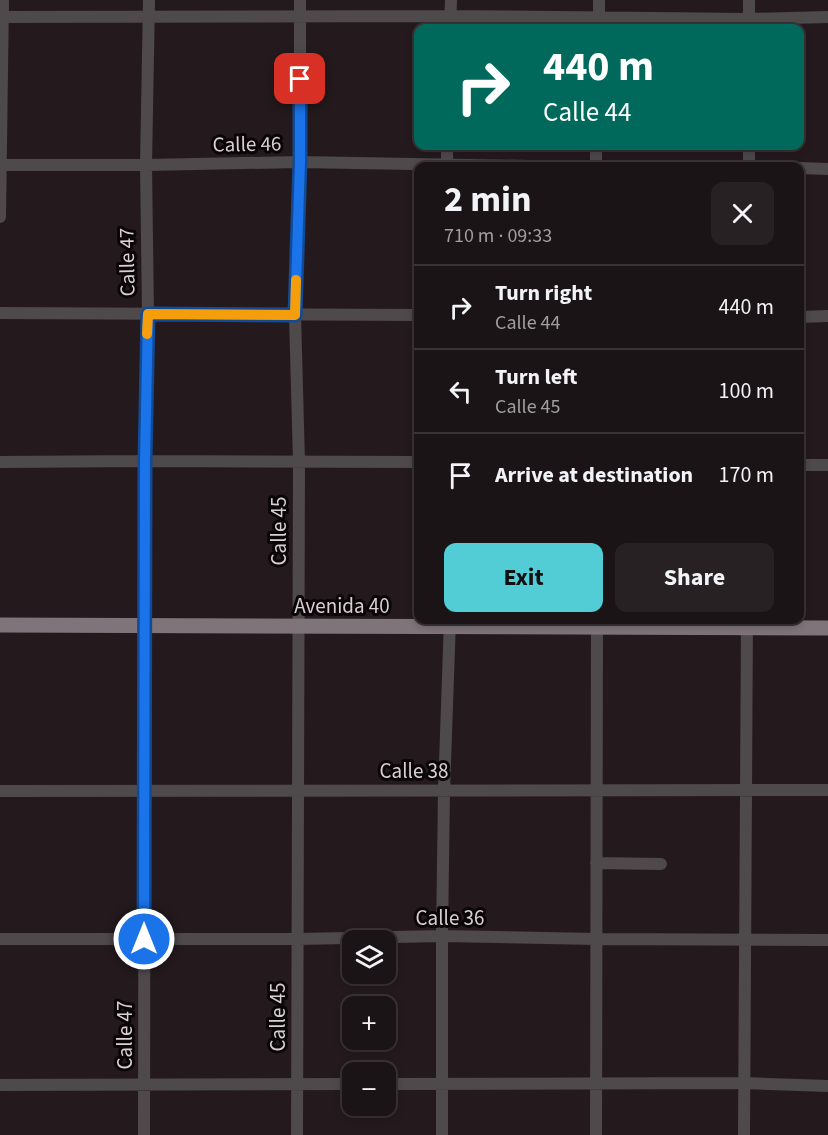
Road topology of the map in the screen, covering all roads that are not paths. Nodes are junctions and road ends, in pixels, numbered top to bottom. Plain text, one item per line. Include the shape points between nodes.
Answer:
1 (3, 0) edge
2 (149, 0) edge
3 (300, 0) edge
4 (451, 0) edge
5 (599, 0) edge
6 (749, 0) edge
7 (300, 16) junction
8 (1, 17) edge
9 (149, 17) junction
10 (828, 17) edge
11 (450, 22) edge
12 (599, 23) edge
13 (749, 24) edge
14 (300, 162) junction
15 (1, 165) edge
16 (146, 165) junction
17 (414, 165) edge
18 (804, 168) edge
19 (828, 169) edge
20 (0, 217) edge
21 (0, 313) edge
22 (148, 314) junction
23 (295, 315) junction
24 (414, 315) edge
25 (828, 316) edge
26 (804, 317) edge
27 (145, 461) junction
28 (0, 462) edge
29 (299, 462) junction
30 (414, 462) edge
31 (804, 465) edge
32 (828, 465) edge
33 (414, 624) edge
34 (450, 624) edge
35 (597, 624) edge
36 (747, 624) edge
37 (0, 625) edge
38 (145, 626) junction
39 (298, 626) junction
40 (828, 628) edge
41 (597, 790) junction
42 (746, 790) junction
43 (828, 790) edge
44 (0, 791) edge
45 (145, 791) junction
46 (298, 791) junction
47 (444, 791) junction
48 (596, 863) junction
49 (661, 864) dead end
50 (442, 936) junction
51 (0, 939) edge
52 (144, 939) junction
53 (298, 939) junction
54 (596, 939) junction
55 (745, 940) junction
56 (828, 940) edge
57 (596, 1083) junction
58 (744, 1083) junction
59 (297, 1084) junction
60 (342, 1084) edge
61 (396, 1084) edge
62 (441, 1084) junction
63 (0, 1085) edge
64 (144, 1085) junction
65 (828, 1086) edge
66 (144, 1135) edge
67 (297, 1135) edge
68 (442, 1135) edge
69 (596, 1135) edge
70 (744, 1135) edge

1 - 8 street
2 - 9 street, Calle 47
3 - 7 street, Calle 45
4 - 11 street
5 - 12 street
6 - 13 street
7 - 9 street
7 - 11 street
7 - 14 street, Calle 45
8 - 9 street
8 - 15 street
9 - 16 street, Calle 47
10 - 13 street
11 - 12 street
12 - 13 street
14 - 16 street, Calle 46
14 - 17 street, Calle 46
14 - 23 street, Calle 45
15 - 16 street, Calle 46
15 - 20 street
16 - 22 street, Calle 47
18 - 19 street
21 - 22 street
22 - 23 street
22 - 27 street, Calle 47
23 - 24 street
23 - 29 street, Calle 45
25 - 26 street
27 - 28 street
27 - 29 street
27 - 38 street, Calle 47
29 - 30 street
29 - 39 street, Calle 45
31 - 32 street
33 - 39 main road, Avenida 40
34 - 47 street
35 - 41 street
36 - 40 main road, Avenida 40
36 - 42 street
37 - 38 main road, Avenida 40
38 - 39 main road, Avenida 40
38 - 45 street, Calle 47
39 - 46 street, Calle 45
41 - 42 street, Calle 38
41 - 47 street, Calle 38
41 - 48 street
42 - 43 street, Calle 38
42 - 55 street
44 - 45 street, Calle 38
45 - 46 street, Calle 38
45 - 52 street, Calle 47
46 - 47 street, Calle 38
46 - 53 street, Calle 45
47 - 50 street
48 - 49 street
48 - 54 street
50 - 53 street, Calle 36
50 - 54 street, Calle 36
50 - 62 street
51 - 52 street, Calle 36
52 - 53 street, Calle 36
52 - 64 street, Calle 47
53 - 59 street, Calle 45
54 - 55 street, Calle 36
54 - 57 street
55 - 56 street, Calle 36
55 - 58 street
57 - 58 street
57 - 62 street
57 - 69 street
58 - 65 street
58 - 70 street
59 - 60 street
59 - 64 street
59 - 67 street, Calle 45
61 - 62 street
62 - 68 street
63 - 64 street
64 - 66 street, Calle 47

